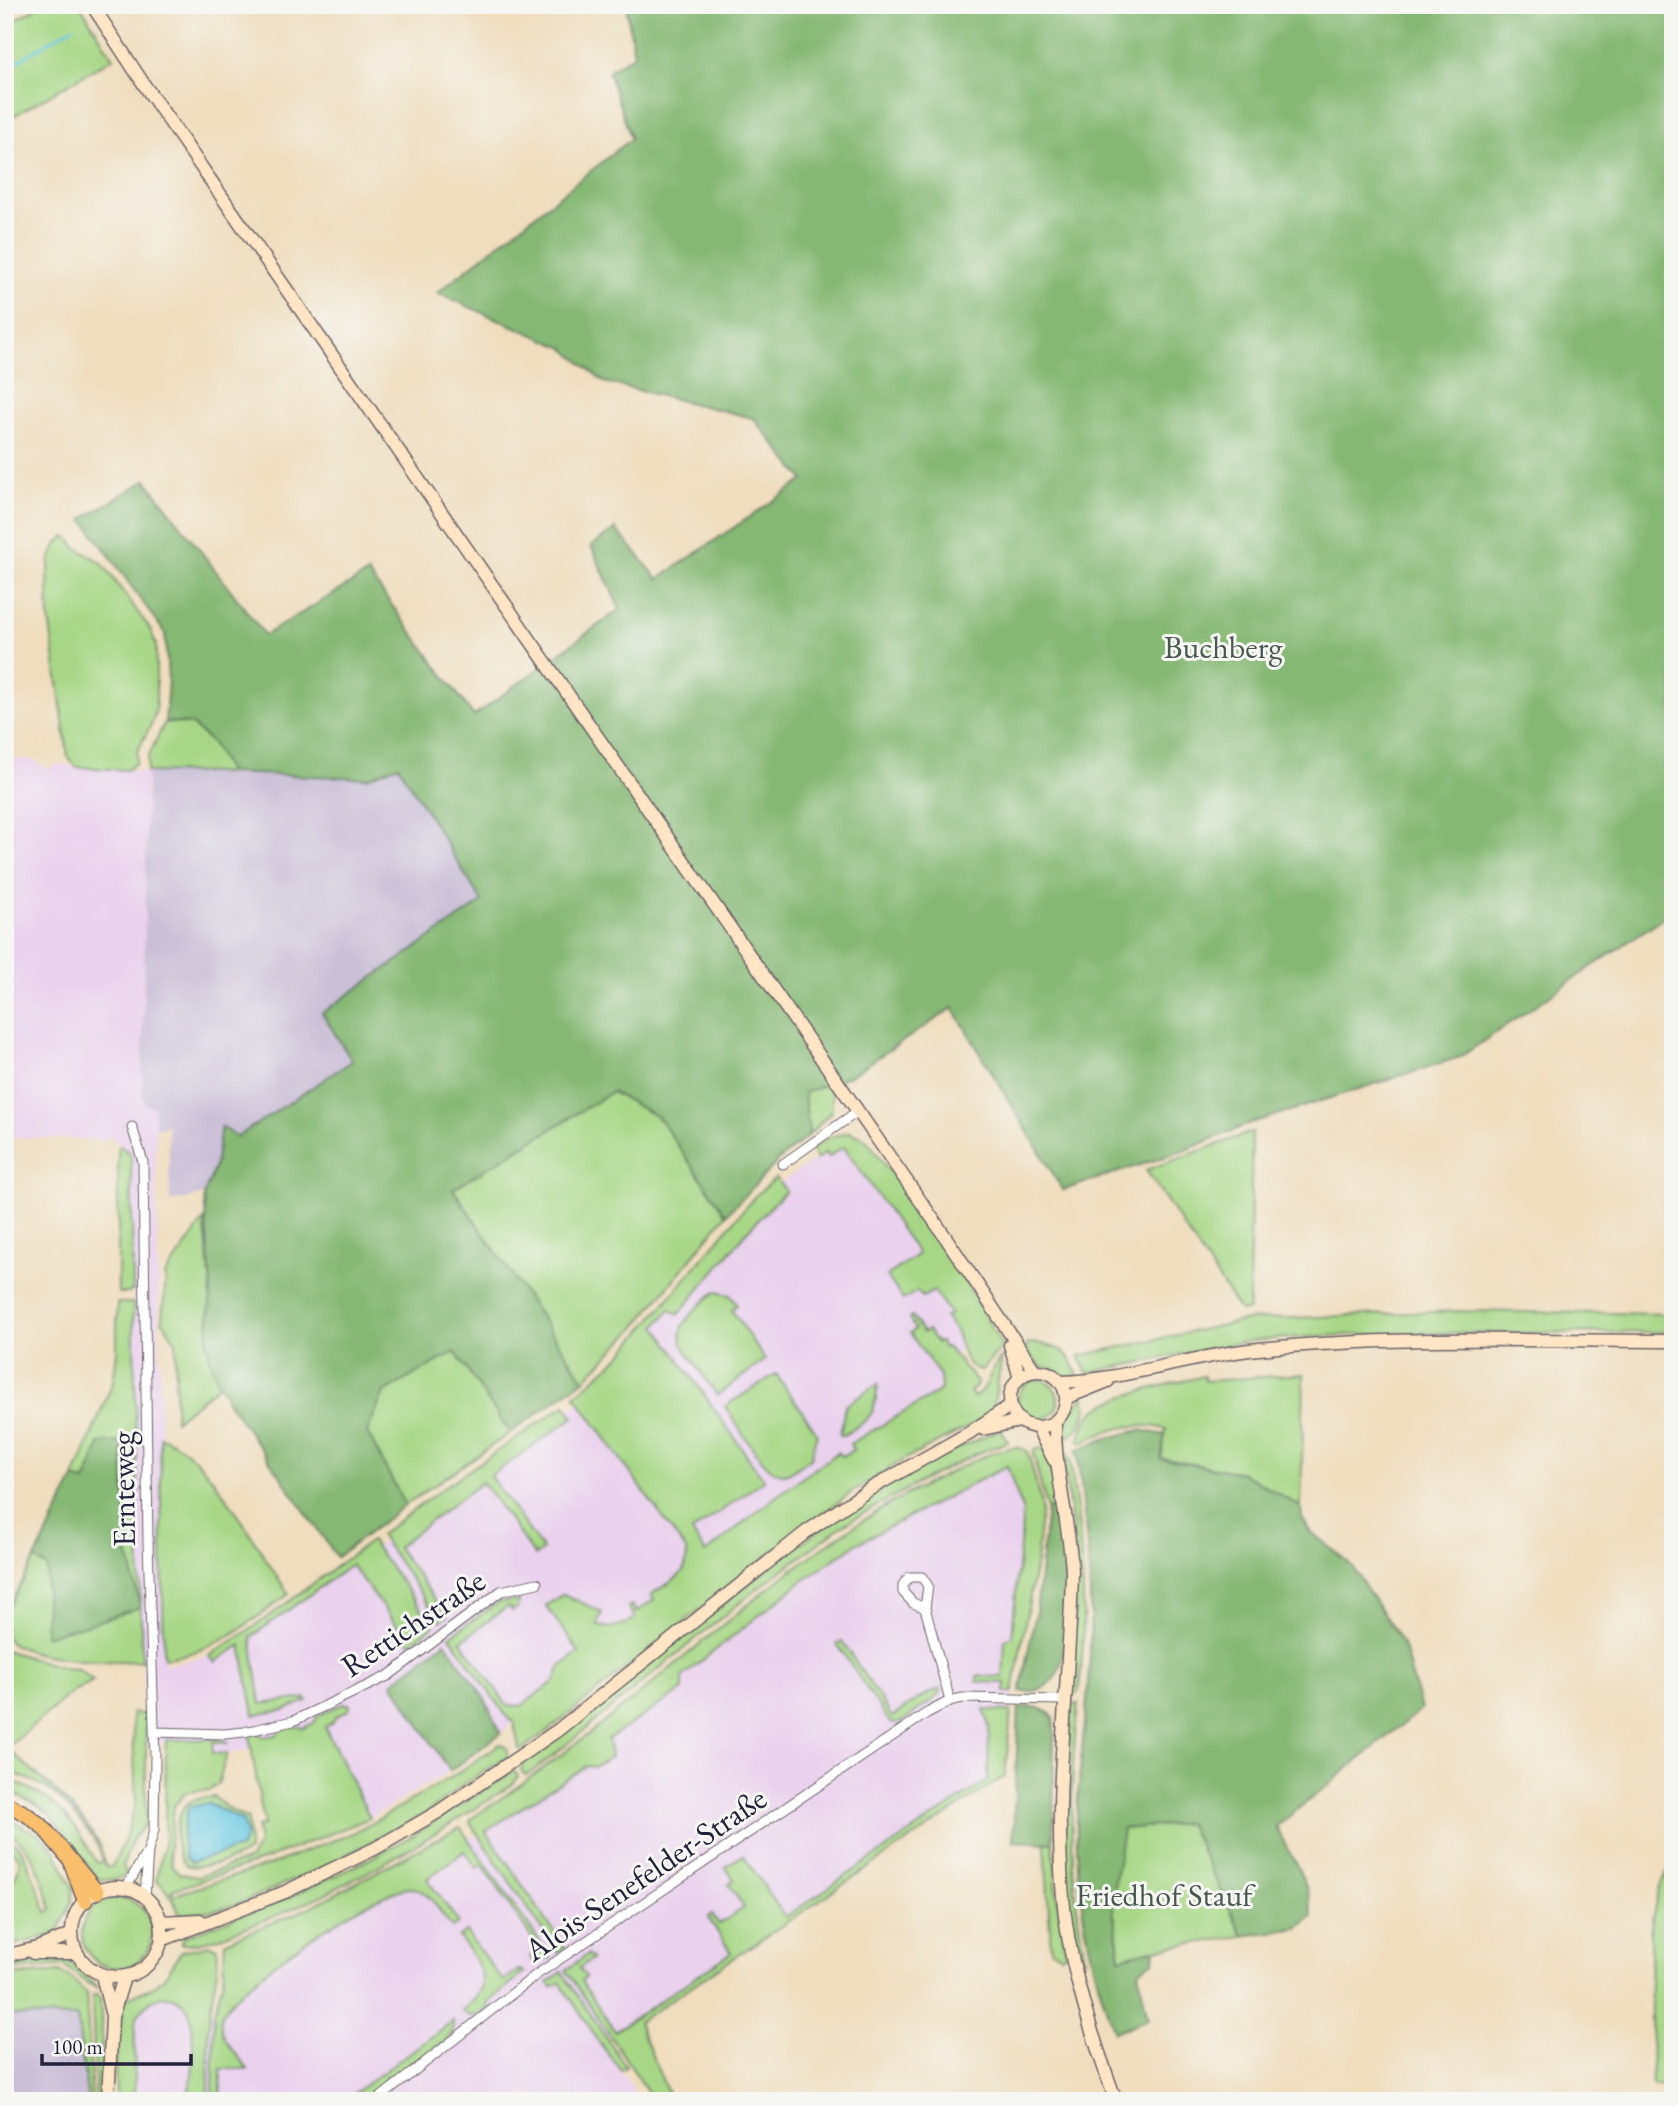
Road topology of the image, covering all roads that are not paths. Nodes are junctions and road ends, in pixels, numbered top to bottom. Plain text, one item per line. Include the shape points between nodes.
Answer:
1 (92, 5) edge
2 (858, 1111) junction
3 (132, 1126) dead end
4 (783, 1164) dead end
5 (1002, 1324) junction
6 (1673, 1341) edge
7 (1035, 1371) junction
8 (1125, 1373) junction
9 (1020, 1378) junction
10 (1060, 1382) junction
11 (1066, 1398) junction
12 (1011, 1405) junction
13 (1020, 1420) junction
14 (1055, 1421) junction
15 (1037, 1427) junction
16 (969, 1433) junction
17 (1057, 1466) junction
18 (537, 1583) dead end
19 (925, 1608) dead end
20 (1065, 1700) junction
21 (950, 1701) junction
22 (155, 1732) junction
23 (5, 1803) edge
24 (148, 1851) junction
25 (126, 1888) junction
26 (91, 1896) junction
27 (145, 1897) junction
28 (211, 1919) junction
29 (162, 1922) junction
30 (72, 1934) junction
31 (162, 1940) junction
32 (77, 1953) junction
33 (12, 1955) edge
34 (102, 1975) junction
35 (124, 1977) junction
36 (112, 2017) junction
37 (107, 2101) edge
38 (376, 2101) edge
39 (1116, 2101) edge

1 - 2 main road
2 - 4 street
2 - 5 main road
3 - 22 street, Ernteweg via 143,1161
5 - 7 main road
5 - 9 main road
6 - 8 main road via 1320,1344 1237,1351
7 - 9 main road
7 - 10 main road
8 - 10 main road
8 - 11 main road
9 - 12 main road via 1011,1392
10 - 11 main road
11 - 14 main road
12 - 13 main road
12 - 16 main road
13 - 15 main road
13 - 16 main road
14 - 15 main road
14 - 17 main road
15 - 17 main road
16 - 28 main road via 813,1526 558,1730 438,1812 326,1873
17 - 20 main road via 1072,1571
18 - 22 street, Rettichstraße via 501,1591 388,1676 293,1721 225,1734
19 - 21 street
20 - 21 street, Alois-Senefelder-Straße
20 - 39 main road via 1059,1823 1065,1918 1086,2014
21 - 38 street, Alois-Senefelder-Straße via 536,1975
22 - 24 street, Ernteweg via 154,1818
23 - 26 main road via 26,1814 60,1844
24 - 25 street, Ernteweg
24 - 27 street, Ernteweg
25 - 26 main road
25 - 27 main road
26 - 30 main road via 76,1915
27 - 29 main road
28 - 29 main road
28 - 31 main road
29 - 31 main road
30 - 32 main road
30 - 33 main road
31 - 35 main road via 149,1964
32 - 33 main road
32 - 34 main road
34 - 35 main road
34 - 36 main road
35 - 36 main road
36 - 37 main road

